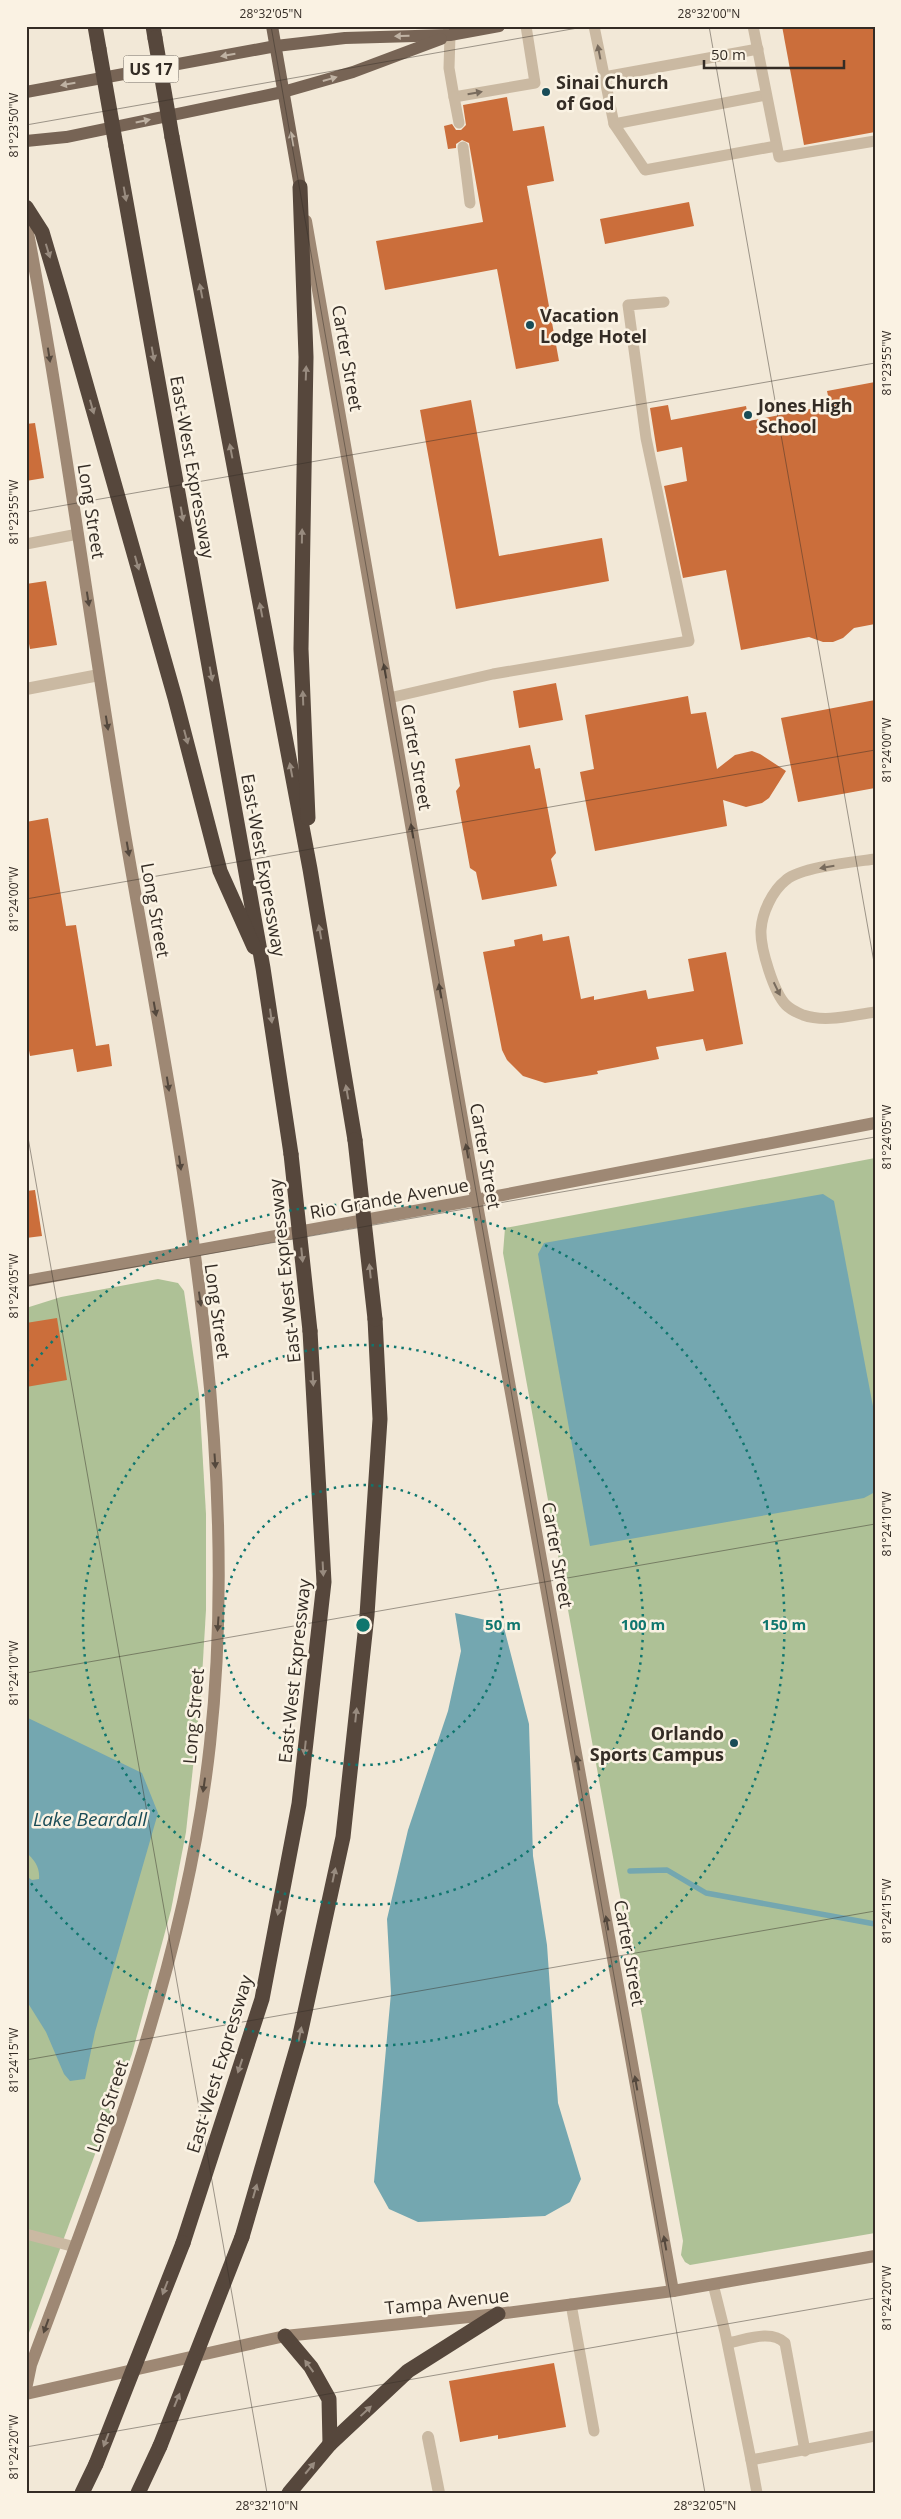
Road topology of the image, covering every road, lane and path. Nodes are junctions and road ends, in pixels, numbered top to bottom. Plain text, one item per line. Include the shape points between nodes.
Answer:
1 (95, 26) edge
2 (272, 26) edge
3 (499, 26) edge
4 (526, 26) edge
5 (594, 26) edge
6 (753, 26) edge
7 (450, 31) edge
8 (154, 32) edge
9 (276, 46) junction
10 (758, 49) junction
11 (604, 77) junction
12 (26, 92) edge
13 (283, 92) junction
14 (766, 95) junction
15 (454, 97) junction
16 (459, 123) dead end
17 (614, 124) junction
18 (26, 141) edge
19 (875, 141) edge
20 (776, 146) junction
21 (463, 147) dead end
22 (300, 187) junction
23 (470, 203) dead end
24 (26, 207) edge
25 (26, 222) edge
26 (28, 244) edge
27 (664, 302) dead end
28 (78, 534) junction
29 (26, 544) edge
30 (99, 675) junction
31 (26, 689) edge
32 (389, 698) junction
33 (875, 859) edge
34 (310, 870) junction
35 (263, 968) junction
36 (875, 1012) edge
37 (875, 1123) edge
38 (476, 1199) junction
39 (192, 1251) junction
40 (26, 1281) edge
41 (26, 2234) edge
42 (75, 2248) junction
43 (875, 2256) edge
44 (713, 2284) junction
45 (673, 2291) junction
46 (571, 2304) junction
47 (498, 2314) junction
48 (285, 2336) junction
49 (728, 2343) junction
50 (26, 2389) edge
51 (26, 2394) edge
52 (594, 2431) dead end
53 (875, 2436) edge
54 (428, 2437) dead end
55 (330, 2444) junction
56 (805, 2451) junction
57 (751, 2460) junction
58 (82, 2493) edge
59 (138, 2493) edge
60 (290, 2493) edge
61 (439, 2493) edge
62 (757, 2493) edge

1 -> 35 highway, East-West Expressway, bridge
2 - 9 main road, Carter Street
3 - 7 main road, US 17
15 -> 4 lane via 536,83
11 -> 5 lane
6 - 10 lane
7 -> 9 main road, US 17
13 -> 7 main road, US 17 via 353,72
7 - 15 lane via 449,68
34 -> 8 highway, bridge
9 -> 12 main road, US 17
9 - 13 main road, Carter Street
10 - 11 lane
10 - 14 lane
11 - 17 lane
18 -> 13 main road, US 17 via 66,137
22 -> 13 main road, Carter Street
14 - 17 lane
14 - 20 lane
15 - 16 lane
17 - 20 lane via 645,170
19 - 20 lane via 779,157
21 - 23 lane
32 -> 22 street, Carter Street
34 -> 22 highway via 302,649 306,357
24 -> 35 highway via 42,232 53,269 168,673 220,871
25 - 26 street, Long Street
26 -> 28 street, Long Street
27 - 32 lane via 628,305 646,438 689,641 493,674
28 - 29 lane
28 -> 30 street, Long Street
30 - 31 street
30 -> 39 street, Long Street via 173,1115
38 -> 32 street, Carter Street
33 -> 36 lane via 802,872 787,879 774,892 761,930 766,962 776,990 787,1006 803,1015 826,1019
59 -> 34 highway, bridge via 160,2446 242,2237 298,2044 342,1837 367,1615 380,1419 375,1319 355,1140
35 -> 58 highway, East-West Expressway, bridge via 291,1154 310,1331 324,1582 298,1804 262,2000 183,2243
37 - 38 street, Rio Grande Avenue
38 - 39 street, Rio Grande Avenue
45 -> 38 street, Carter Street
39 - 40 street, Rio Grande Avenue
39 -> 42 street, Long Street via 208,1352 218,1508 219,1612 210,1743 193,1862 174,1949 126,2111
41 - 42 lane
42 -> 50 street, Long Street via 31,2365
43 - 44 street, Tampa Avenue
44 - 45 street, Tampa Avenue
44 - 49 lane
45 - 46 street, Tampa Avenue
46 - 47 street, Tampa Avenue
46 - 52 lane
47 - 48 street, Tampa Avenue
55 -> 47 highway via 408,2371
48 - 51 street, Tampa Avenue
55 -> 48 highway via 329,2399 311,2367
49 - 56 lane via 771,2335 784,2343
49 - 57 lane
53 - 56 lane
54 - 61 street
60 -> 55 highway
56 - 57 lane
57 - 62 lane

